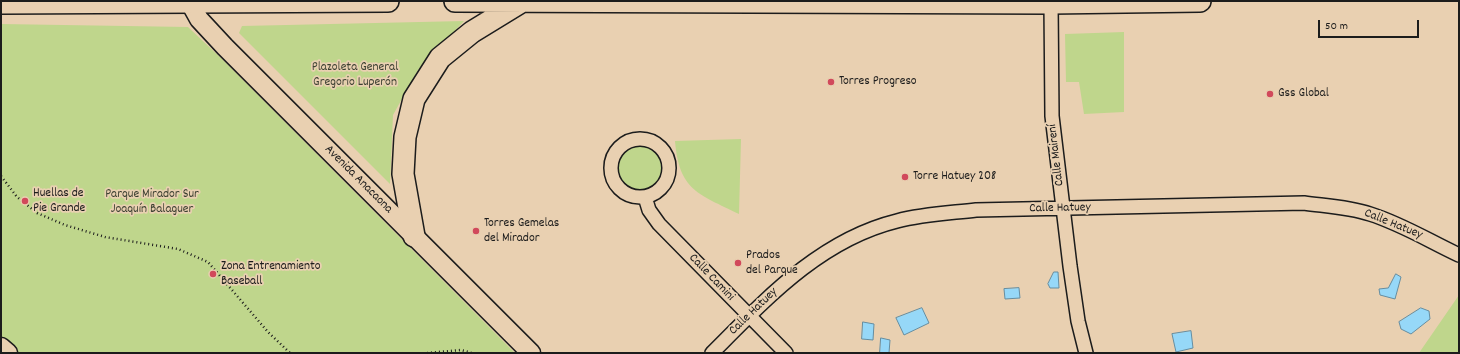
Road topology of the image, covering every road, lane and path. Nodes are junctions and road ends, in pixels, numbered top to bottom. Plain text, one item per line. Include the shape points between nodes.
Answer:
1 (388, 1) edge
2 (455, 1) edge
3 (1200, 1) edge
4 (191, 2) edge
5 (521, 2) junction
6 (1, 3) edge
7 (1051, 3) junction
8 (1, 176) edge
9 (645, 197) junction
10 (1063, 209) junction
11 (414, 236) junction
12 (1446, 249) junction
13 (1459, 255) edge
14 (1459, 259) edge
15 (749, 316) junction
16 (1, 347) edge
17 (8, 353) edge
18 (290, 353) edge
19 (427, 353) edge
20 (472, 353) edge
21 (530, 353) edge
22 (712, 353) edge
23 (786, 353) edge
24 (1086, 353) edge

1 - 4 main road
2 - 5 main road
3 - 7 main road
4 - 6 main road
4 - 11 main road, Avenida Anacaona via 199,19
5 - 7 main road
5 - 11 main road via 472,32 440,58 414,99 405,136 403,174
7 - 10 street, Calle Mairení via 1052,116
8 - 18 path via 17,197 37,213 105,237 178,249 208,262 268,332
9 - 9 street via 662,188 667,180 668,160 654,142 640,138 630,139 615,151 611,160 611,175 618,188 626,194
9 - 15 street, Calle Camini via 649,210 659,224
10 - 12 street, Calle Hatuey via 1304,203 1347,208 1370,214 1404,227
10 - 15 street, Calle Hatuey via 976,210 885,224 819,256 787,280
10 - 24 street, Calle Mairení via 1078,321
11 - 21 main road, Avenida Anacaona
12 - 13 street, Calle Hatuey
12 - 14 street, Calle Hatuey
15 - 22 street, Calle Hatuey
15 - 23 street, Calle Camini
16 - 17 main road
19 - 20 path via 461,350

